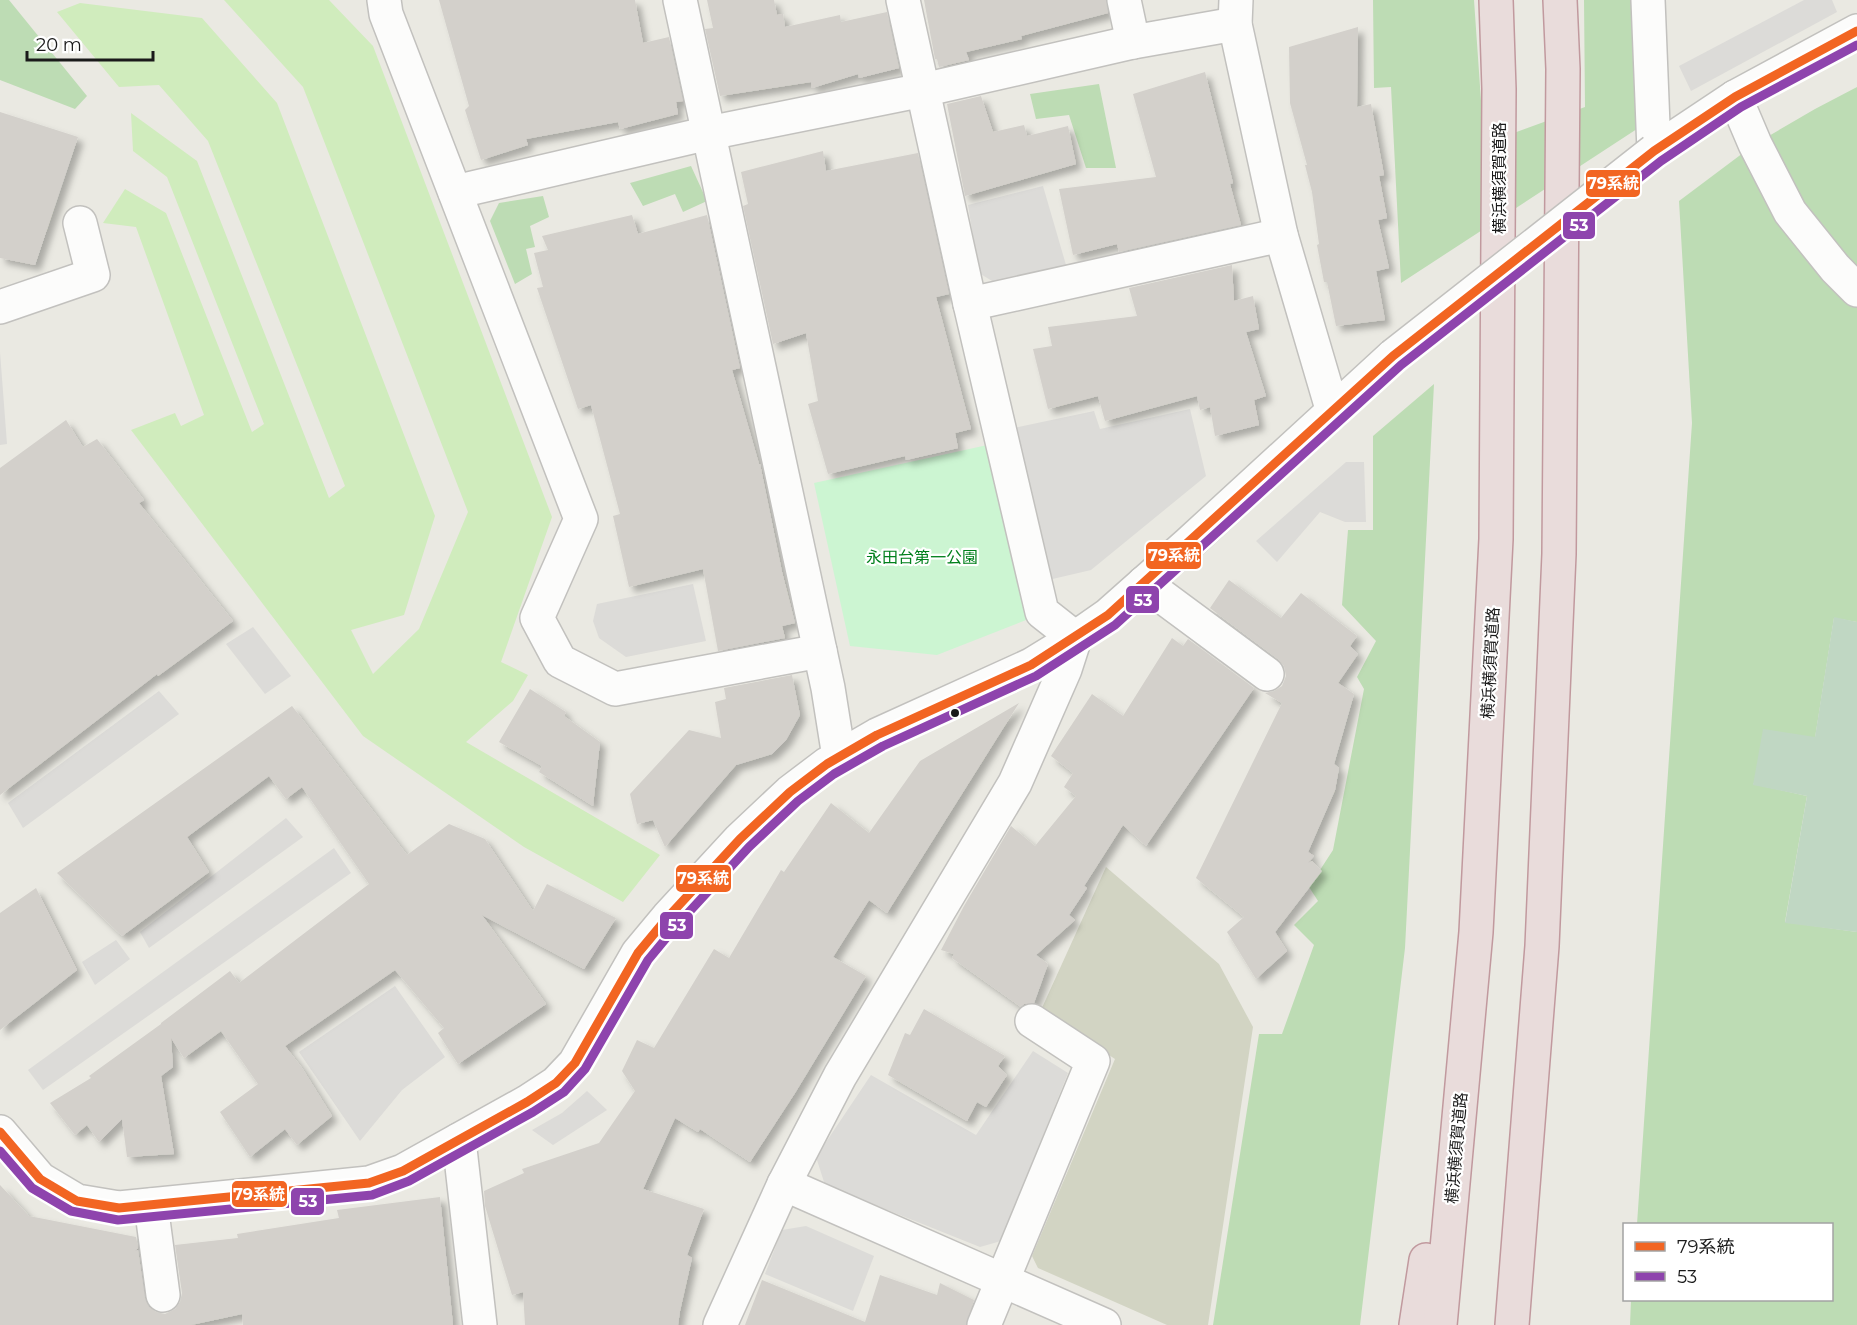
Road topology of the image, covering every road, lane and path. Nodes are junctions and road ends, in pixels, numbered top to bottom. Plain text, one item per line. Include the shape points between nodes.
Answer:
1 (384, 0) edge
2 (680, 0) edge
3 (903, 0) edge
4 (1124, 0) edge
5 (1496, 0) edge
6 (1560, 0) edge
7 (1648, 0) edge
8 (1235, 12) edge
9 (1857, 31) edge
10 (1133, 42) junction
11 (923, 90) junction
12 (1735, 97) junction
13 (709, 133) junction
14 (1654, 151) junction
15 (455, 192) junction
16 (80, 223) dead end
17 (1281, 235) junction
18 (1857, 290) edge
19 (970, 304) junction
20 (0, 307) edge
21 (1333, 412) junction
22 (1144, 583) junction
23 (1075, 638) junction
24 (820, 651) junction
25 (1267, 674) dead end
26 (839, 757) junction
27 (1476, 932) junction
28 (1542, 946) junction
29 (1032, 1021) dead end
30 (0, 1132) edge
31 (459, 1140) junction
32 (783, 1184) junction
33 (151, 1205) junction
34 (1003, 1280) junction
35 (163, 1296) dead end
36 (480, 1325) edge
37 (720, 1325) edge
38 (984, 1325) edge
39 (1104, 1325) edge
40 (1416, 1325) edge
41 (1440, 1325) edge
42 (1512, 1325) edge
43 (1531, 1325) edge

1 - 15 street
2 - 13 street
3 - 11 street
4 - 10 street
5 - 27 highway, 横浜横須賀道路 via 1496,539
6 - 28 highway via 1563,81 1559,554
7 - 14 street
8 - 10 street
8 - 17 street
9 - 12 street
10 - 11 street
11 - 13 street
11 - 19 street
12 - 14 street
12 - 18 street via 1790,212
13 - 15 street
13 - 24 street
14 - 21 street, bridge via 1394,356
15 - 24 street via 581,519 537,618 560,661 615,689
16 - 20 street via 93,275
17 - 19 street
17 - 21 street
19 - 23 street via 1042,612
21 - 22 street
22 - 23 street
22 - 25 street
23 - 26 street via 1030,665 877,735
23 - 32 street via 1016,783 840,1076
24 - 26 street
26 - 31 street via 790,792 668,916 638,953 575,1063 556,1083
27 - 40 highway
27 - 41 highway, 横浜横須賀道路
28 - 42 highway
28 - 43 highway
29 - 34 street via 1093,1061
30 - 33 street via 40,1179 77,1201 119,1208
31 - 33 street via 403,1171 369,1183
31 - 36 street
32 - 34 street
32 - 37 street
33 - 35 street
34 - 38 street
34 - 39 street

